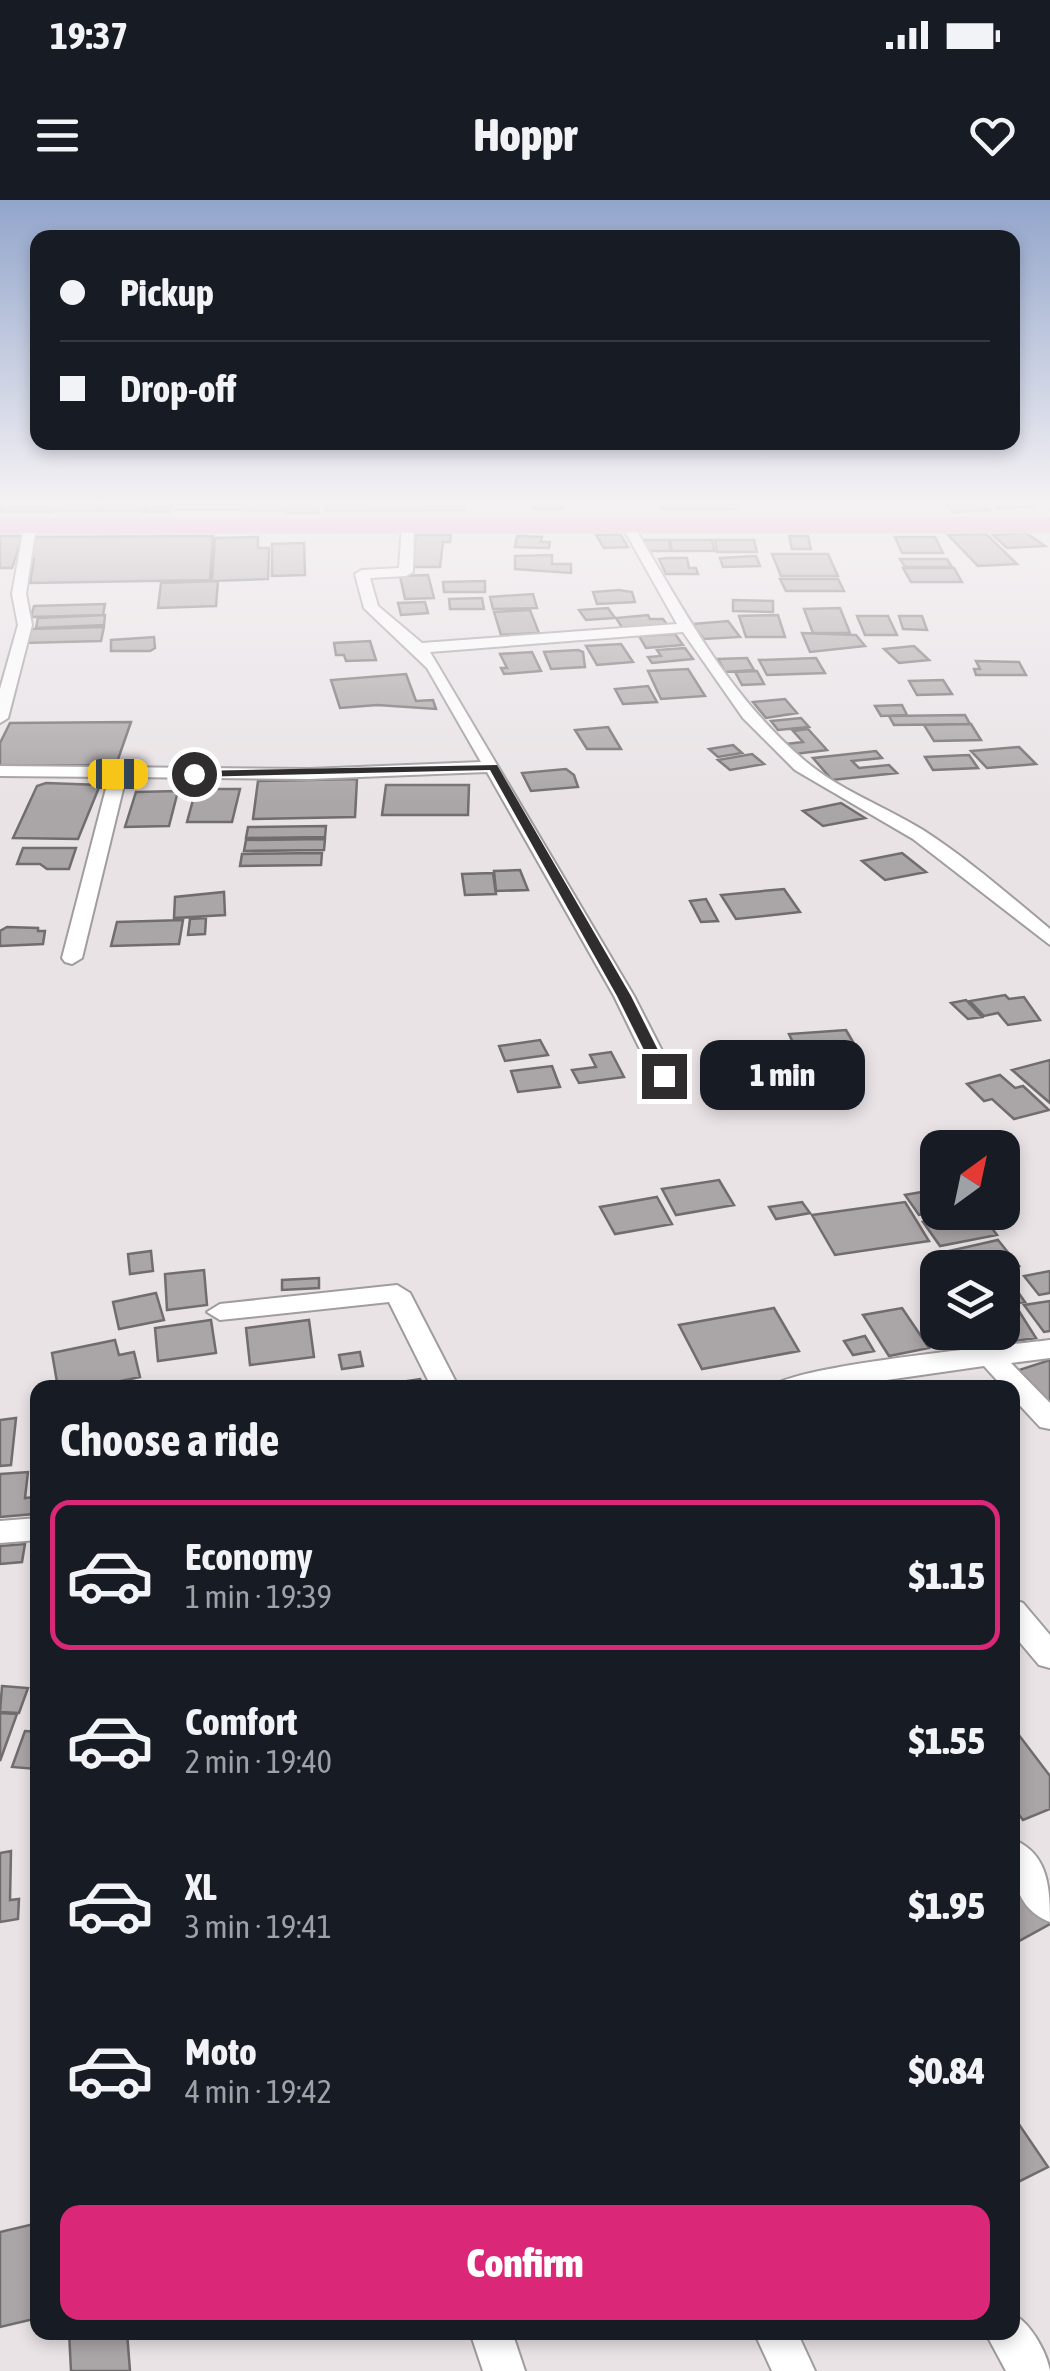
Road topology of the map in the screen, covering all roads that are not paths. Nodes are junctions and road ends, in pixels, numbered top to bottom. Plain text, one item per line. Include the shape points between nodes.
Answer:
1 (20, 601) edge
2 (368, 601) edge
3 (673, 601) edge
4 (688, 627) junction
5 (419, 648) junction
6 (0, 718) edge
7 (493, 767) junction
8 (0, 771) edge
9 (118, 774) junction
10 (1050, 939) edge
11 (72, 958) dead end
12 (664, 1076) dead end
13 (220, 1312) dead end
14 (1050, 1349) edge
15 (992, 1358) junction
16 (442, 1380) edge
17 (852, 1380) edge
18 (1013, 1380) edge
19 (1020, 1388) edge
20 (1050, 1420) edge
21 (30, 1529) edge
22 (0, 1532) edge
23 (1020, 1620) edge
24 (1050, 1656) edge
25 (1020, 1865) edge
26 (1050, 1906) edge
27 (494, 2340) edge
28 (779, 2340) edge
29 (1011, 2340) edge
30 (504, 2371) edge
31 (794, 2371) edge
32 (1030, 2371) edge

1 - 6 street via 25,625
2 - 5 street
3 - 4 street
4 - 5 street
4 - 10 street via 749,716 801,766 902,824
5 - 7 street
7 - 9 street
7 - 12 street
8 - 9 street
9 - 11 street
13 - 16 street via 397,1293
14 - 15 street
15 - 17 street
15 - 18 street
19 - 20 street
21 - 22 street
23 - 24 street
25 - 26 street
27 - 30 street
28 - 31 street
29 - 32 street

